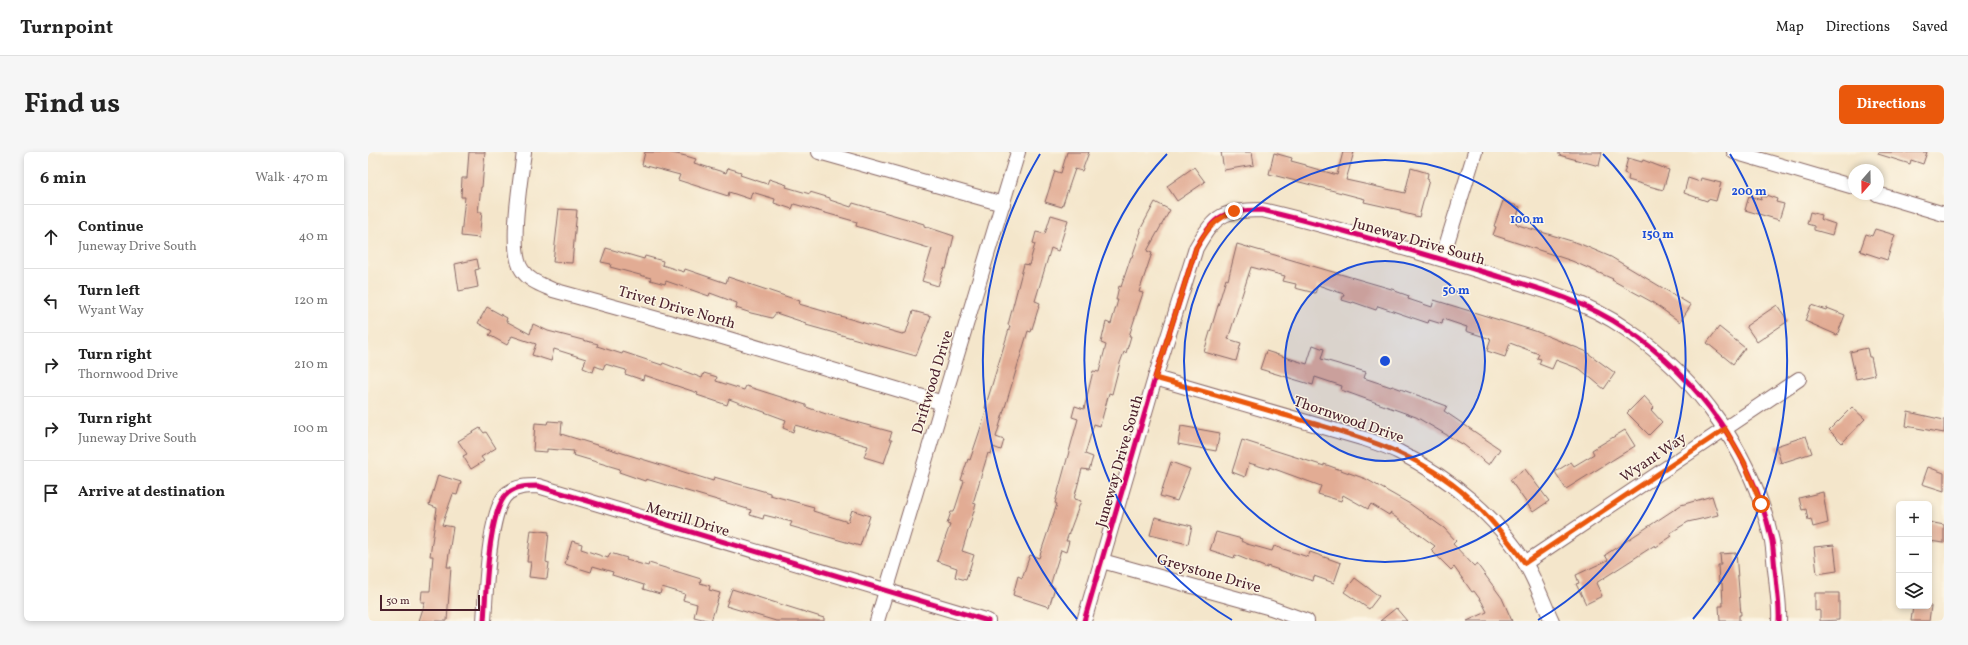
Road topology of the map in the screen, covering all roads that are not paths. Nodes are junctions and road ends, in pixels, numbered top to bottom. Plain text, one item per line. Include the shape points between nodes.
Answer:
1 (524, 152) edge
2 (819, 152) edge
3 (1018, 152) edge
4 (1475, 152) edge
5 (1734, 152) edge
6 (1848, 185) edge
7 (1884, 196) edge
8 (1003, 204) junction
9 (1944, 214) edge
10 (1442, 259) junction
11 (1155, 378) junction
12 (1799, 379) dead end
13 (943, 404) junction
14 (1725, 429) junction
15 (1102, 561) junction
16 (1525, 563) junction
17 (886, 592) junction
18 (484, 621) edge
19 (878, 621) edge
20 (988, 621) edge
21 (1084, 621) edge
22 (1307, 621) edge
23 (1552, 621) edge
24 (1779, 621) edge

1 - 13 street, Trivet Drive North via 515,243 517,262 531,280 553,290 719,336
2 - 8 street
3 - 8 street, Driftwood Drive
4 - 10 street
5 - 6 street
7 - 9 street
8 - 13 street, Driftwood Drive
10 - 11 street, Juneway Drive South via 1288,216 1262,210 1234,211 1219,218 1207,228 1196,248
10 - 14 street, Juneway Drive South via 1550,292 1586,307 1625,328 1658,353 1699,394
11 - 15 street, Juneway Drive South
11 - 16 street, Thornwood Drive via 1329,427 1399,452 1469,498 1502,532
12 - 14 street, Wyant Way
13 - 17 street, Driftwood Drive
14 - 16 street, Wyant Way
14 - 24 street, Juneway Drive South via 1744,462 1761,504 1772,542
15 - 21 street, Juneway Drive South
15 - 22 street, Greystone Drive via 1271,608
16 - 23 street, Thornwood Drive
17 - 18 street, Merrill Drive via 538,486 522,486 508,493 498,506 492,530
17 - 19 street, Driftwood Drive
17 - 20 street, Merrill Drive

